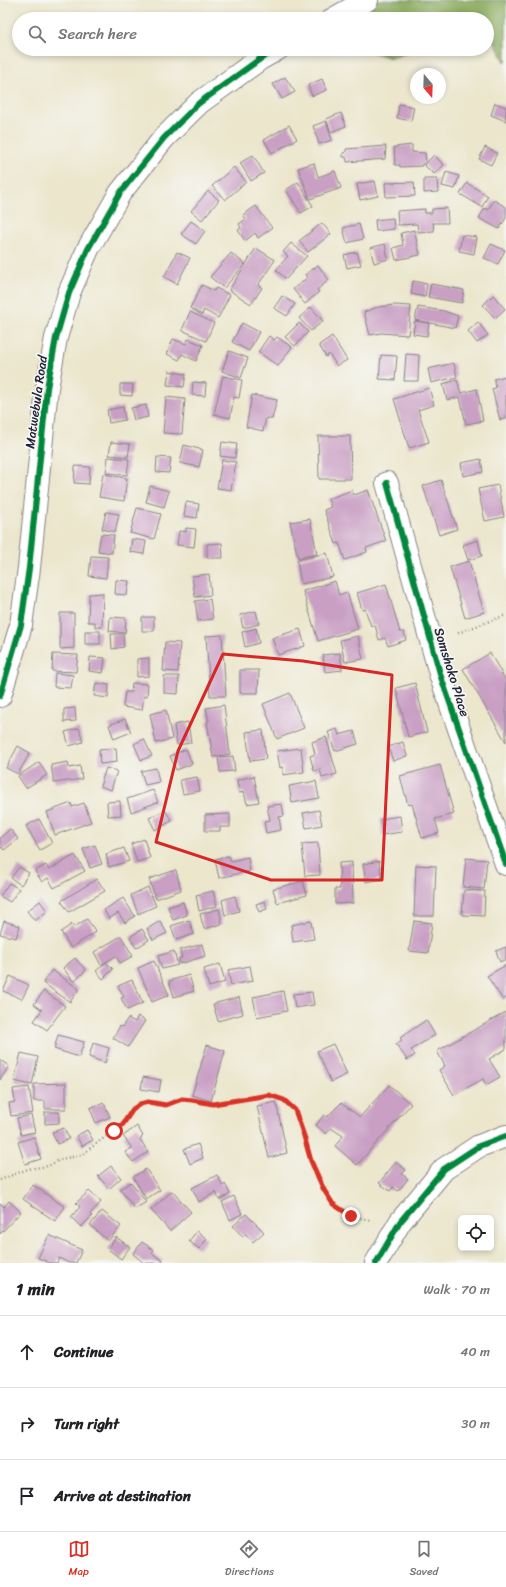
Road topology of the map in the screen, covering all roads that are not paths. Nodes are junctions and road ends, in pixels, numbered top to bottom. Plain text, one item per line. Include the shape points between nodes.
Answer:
1 (368, 0) edge
2 (346, 12) edge
3 (265, 56) edge
4 (387, 483) dead end
5 (0, 696) edge
6 (506, 864) edge
7 (506, 1136) edge
8 (376, 1263) edge

1 - 2 street
3 - 5 street, Matwebula Road via 199,103 164,138 120,193 88,249 69,293 56,338 47,388 21,625
4 - 6 street, Somshoko Place via 441,677
7 - 8 street via 479,1146 444,1169 400,1222

